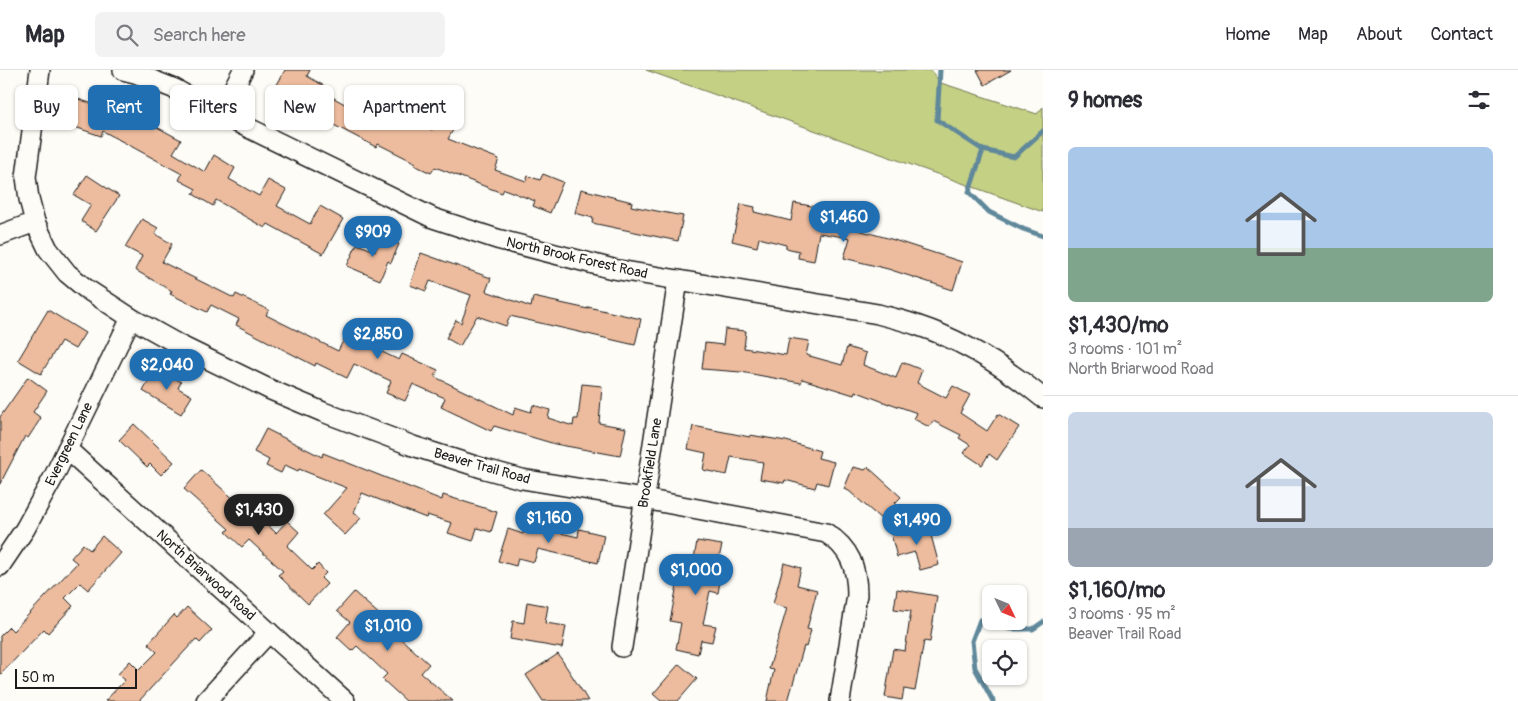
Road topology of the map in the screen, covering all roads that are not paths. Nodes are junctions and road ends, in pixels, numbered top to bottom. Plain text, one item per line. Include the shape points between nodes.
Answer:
1 (40, 70) edge
2 (123, 70) edge
3 (243, 70) edge
4 (235, 85) edge
5 (170, 87) edge
6 (253, 130) edge
7 (35, 222) junction
8 (0, 235) edge
9 (678, 280) junction
10 (131, 318) junction
11 (1043, 398) edge
12 (67, 450) junction
13 (644, 500) junction
14 (0, 566) edge
15 (268, 632) junction
16 (622, 647) dead end
17 (206, 701) edge
18 (345, 701) edge
19 (840, 701) edge

1 - 7 street, Beaver Trail Road via 26,177
2 - 5 street, North Brook Forest Road
3 - 4 street
6 - 9 street, North Brook Forest Road via 433,218 497,239 613,269
7 - 8 street
7 - 10 street, Beaver Trail Road via 48,249 67,273
9 - 11 street, North Brook Forest Road via 878,314 920,326 977,352 1013,374
9 - 13 street, Brookfield Lane
10 - 12 street, Evergreen Lane
10 - 13 street, Beaver Trail Road via 271,390 413,446 522,479
12 - 14 street, Evergreen Lane via 25,528
12 - 15 street, North Briarwood Road
13 - 16 street, Brookfield Lane
13 - 19 street, Beaver Trail Road via 826,533 844,548 853,563 857,595
15 - 17 street
15 - 18 street, North Briarwood Road

